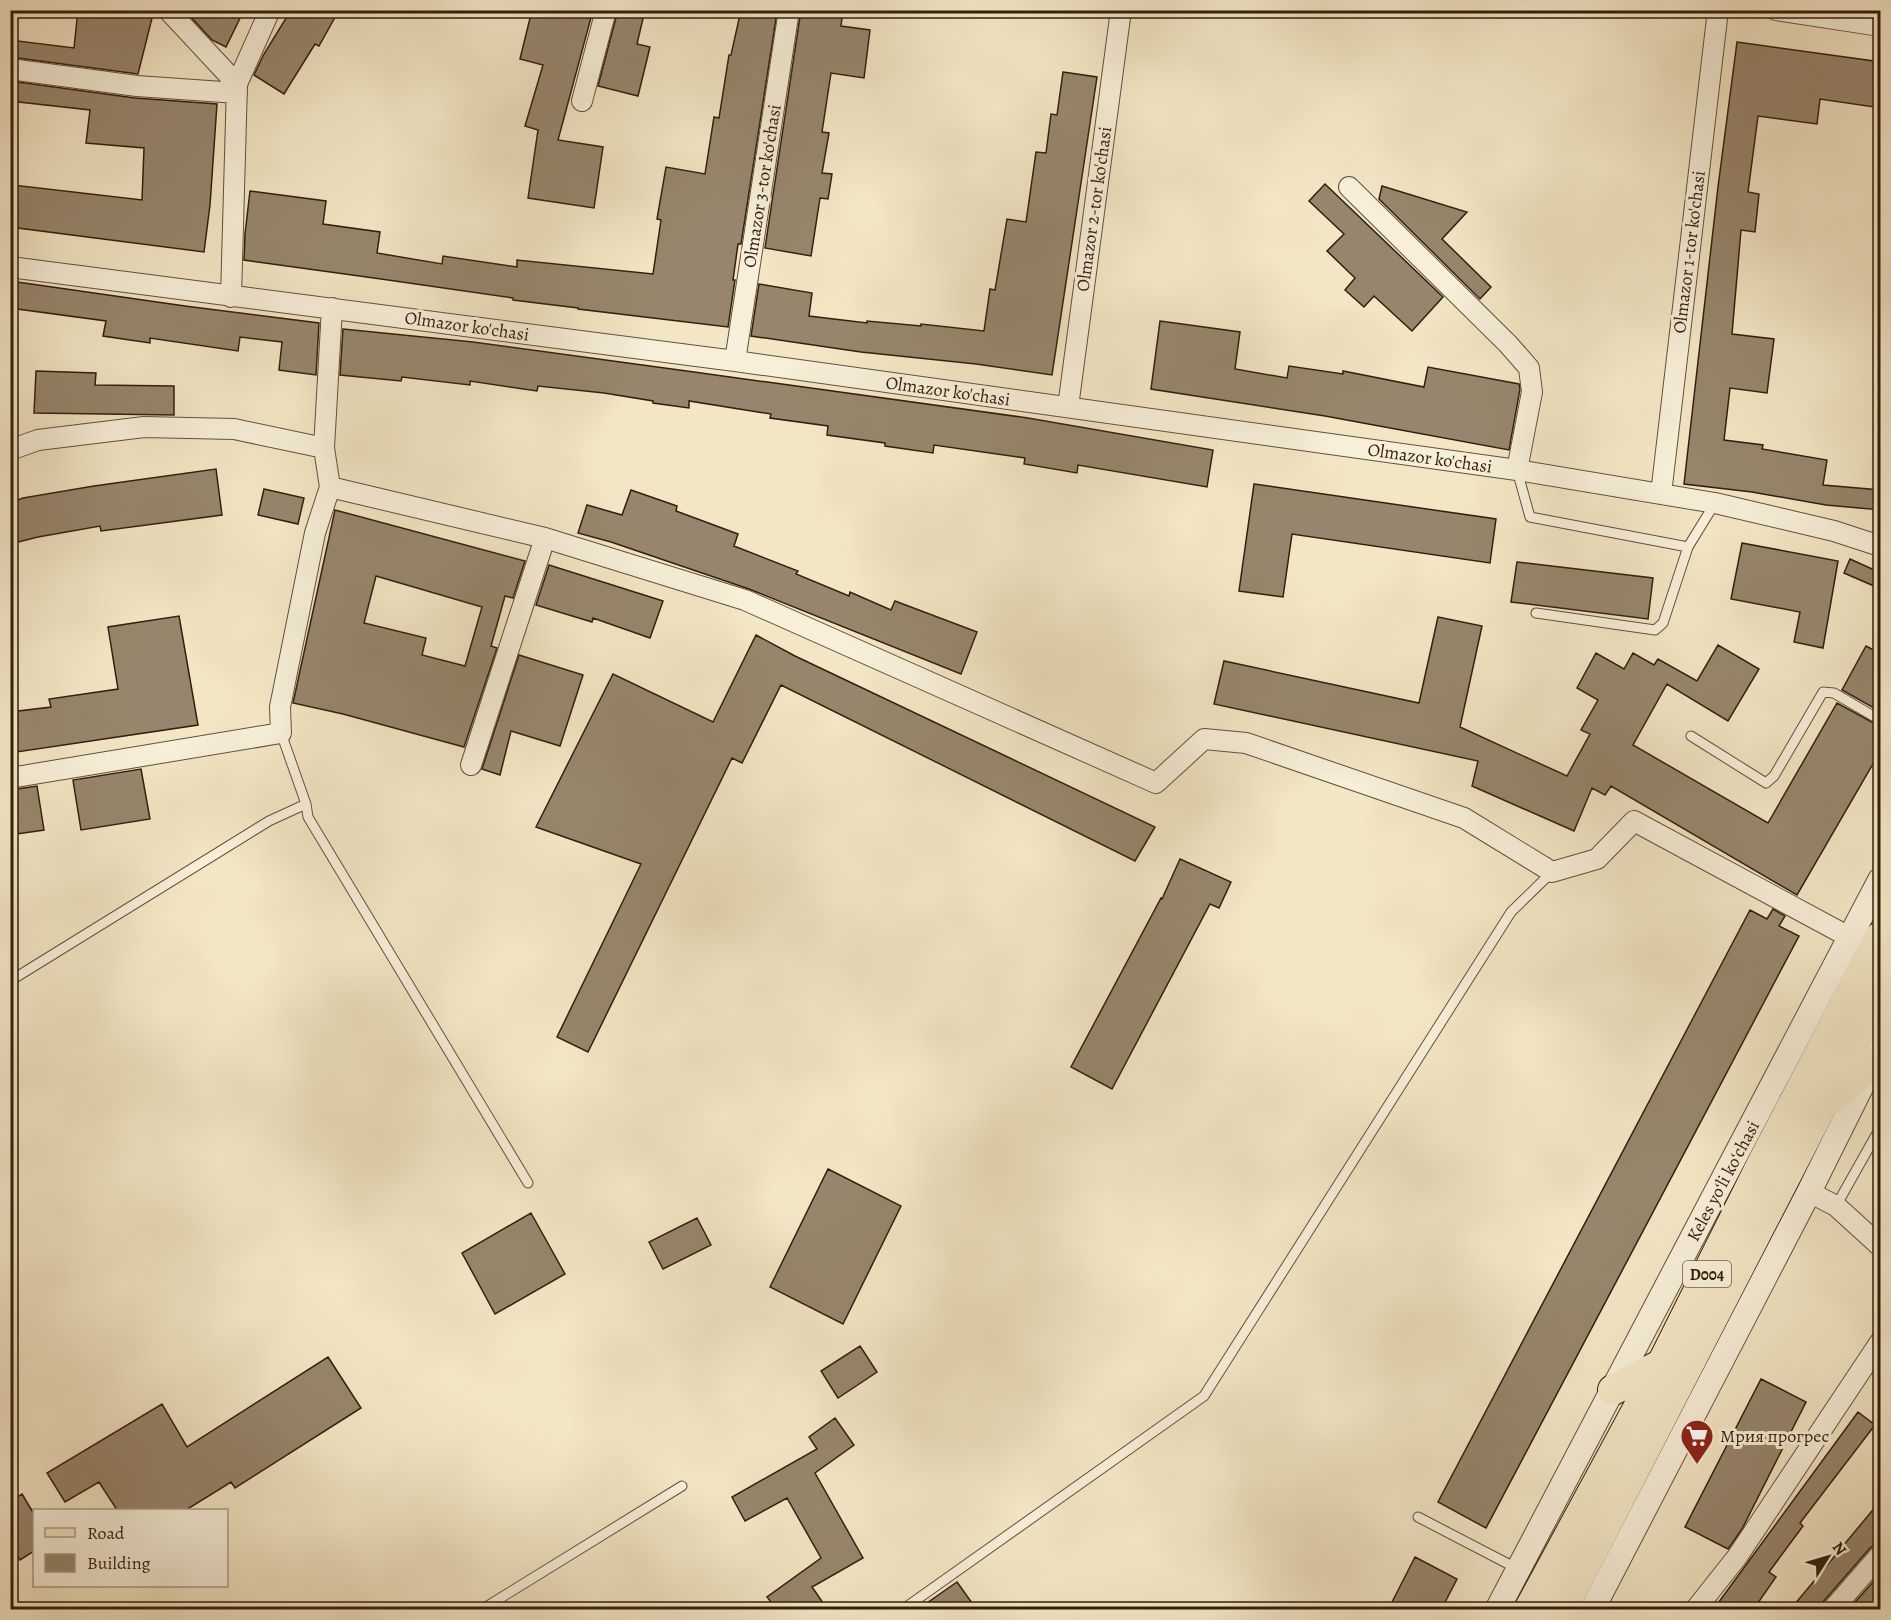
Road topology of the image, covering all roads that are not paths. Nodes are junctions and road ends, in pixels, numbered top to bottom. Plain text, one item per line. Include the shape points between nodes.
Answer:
1 (168, 10) edge
2 (270, 10) edge
3 (606, 10) edge
4 (789, 10) edge
5 (1121, 10) edge
6 (1718, 10) edge
7 (1776, 10) edge
8 (1881, 26) edge
9 (10, 69) edge
10 (237, 89) junction
11 (582, 100) dead end
12 (1349, 188) dead end
13 (10, 267) edge
14 (231, 297) junction
15 (332, 308) junction
16 (735, 361) junction
17 (1068, 407) junction
18 (324, 448) junction
19 (10, 450) edge
20 (1517, 470) junction
21 (330, 487) junction
22 (1661, 494) junction
23 (1715, 503) junction
24 (545, 538) junction
25 (1881, 546) edge
26 (1688, 547) junction
27 (1536, 613) dead end
28 (1881, 720) edge
29 (281, 733) junction
30 (1691, 736) dead end
31 (471, 765) dead end
32 (10, 778) edge
33 (306, 804) junction
34 (1552, 872) junction
35 (1881, 880) edge
36 (1881, 937) edge
37 (1851, 938) junction
38 (10, 981) edge
39 (1881, 993) edge
40 (1876, 1057) edge
41 (1820, 1108) junction
42 (1881, 1128) edge
43 (528, 1183) dead end
44 (1809, 1192) junction
45 (1836, 1206) junction
46 (1881, 1246) edge
47 (1881, 1342) edge
48 (1662, 1364) junction
49 (1613, 1390) junction
50 (682, 1486) dead end
51 (1418, 1517) dead end
52 (1881, 1555) edge
53 (1518, 1569) junction
54 (481, 1610) edge
55 (902, 1610) edge
56 (1497, 1610) edge
57 (1529, 1610) edge
58 (1562, 1610) edge
59 (1592, 1610) edge
60 (1695, 1610) edge
61 (1832, 1610) edge

1 - 10 street
2 - 10 street
3 - 11 street
4 - 16 street, Olmazor 3-tor ko'chasi
5 - 17 street, Olmazor 2-tor ko'chasi
6 - 22 street, Olmazor 1-tor ko'chasi
7 - 8 street
9 - 10 street via 137,86
10 - 14 street
12 - 20 street via 1529,369 1532,392
13 - 14 street, Olmazor ko'chasi
14 - 15 street, Olmazor ko'chasi
15 - 16 street, Olmazor ko'chasi
15 - 18 street
16 - 17 street, Olmazor ko'chasi
17 - 20 street, Olmazor ko'chasi
18 - 19 street via 234,429 144,427 38,440
18 - 21 street
20 - 22 street, Olmazor ko'chasi
20 - 26 lane via 1530,517
21 - 24 street
21 - 29 street via 315,533 280,707
22 - 23 street, Olmazor ko'chasi
23 - 25 street, Olmazor ko'chasi
23 - 26 lane
24 - 31 street
24 - 34 street via 745,600 1156,783 1203,739 1246,743 1464,818
26 - 27 lane via 1663,623 1655,630
28 - 30 lane via 1834,693 1823,692 1774,776 1766,783
29 - 32 street
29 - 33 lane
33 - 38 lane via 269,821
33 - 43 lane via 308,817
34 - 37 street via 1597,859 1634,821
34 - 55 lane via 1511,912 1204,1396
35 - 37 street, Keles yoʻli koʻchasi
36 - 48 main road, Keles yoʻli koʻchasi / D004
37 - 49 street, Keles yoʻli koʻchasi
39 - 41 main road, D004
40 - 41 main road
40 - 44 street
41 - 58 main road, D004
42 - 45 lane
44 - 45 street
44 - 59 street
45 - 46 street
47 - 60 street via 1737,1557
48 - 49 main road
48 - 57 main road, Keles yoʻli koʻchasi / D004
49 - 53 street, Keles yoʻli koʻchasi
50 - 54 lane
51 - 53 lane
52 - 61 street
53 - 56 street, Keles yoʻli koʻchasi

